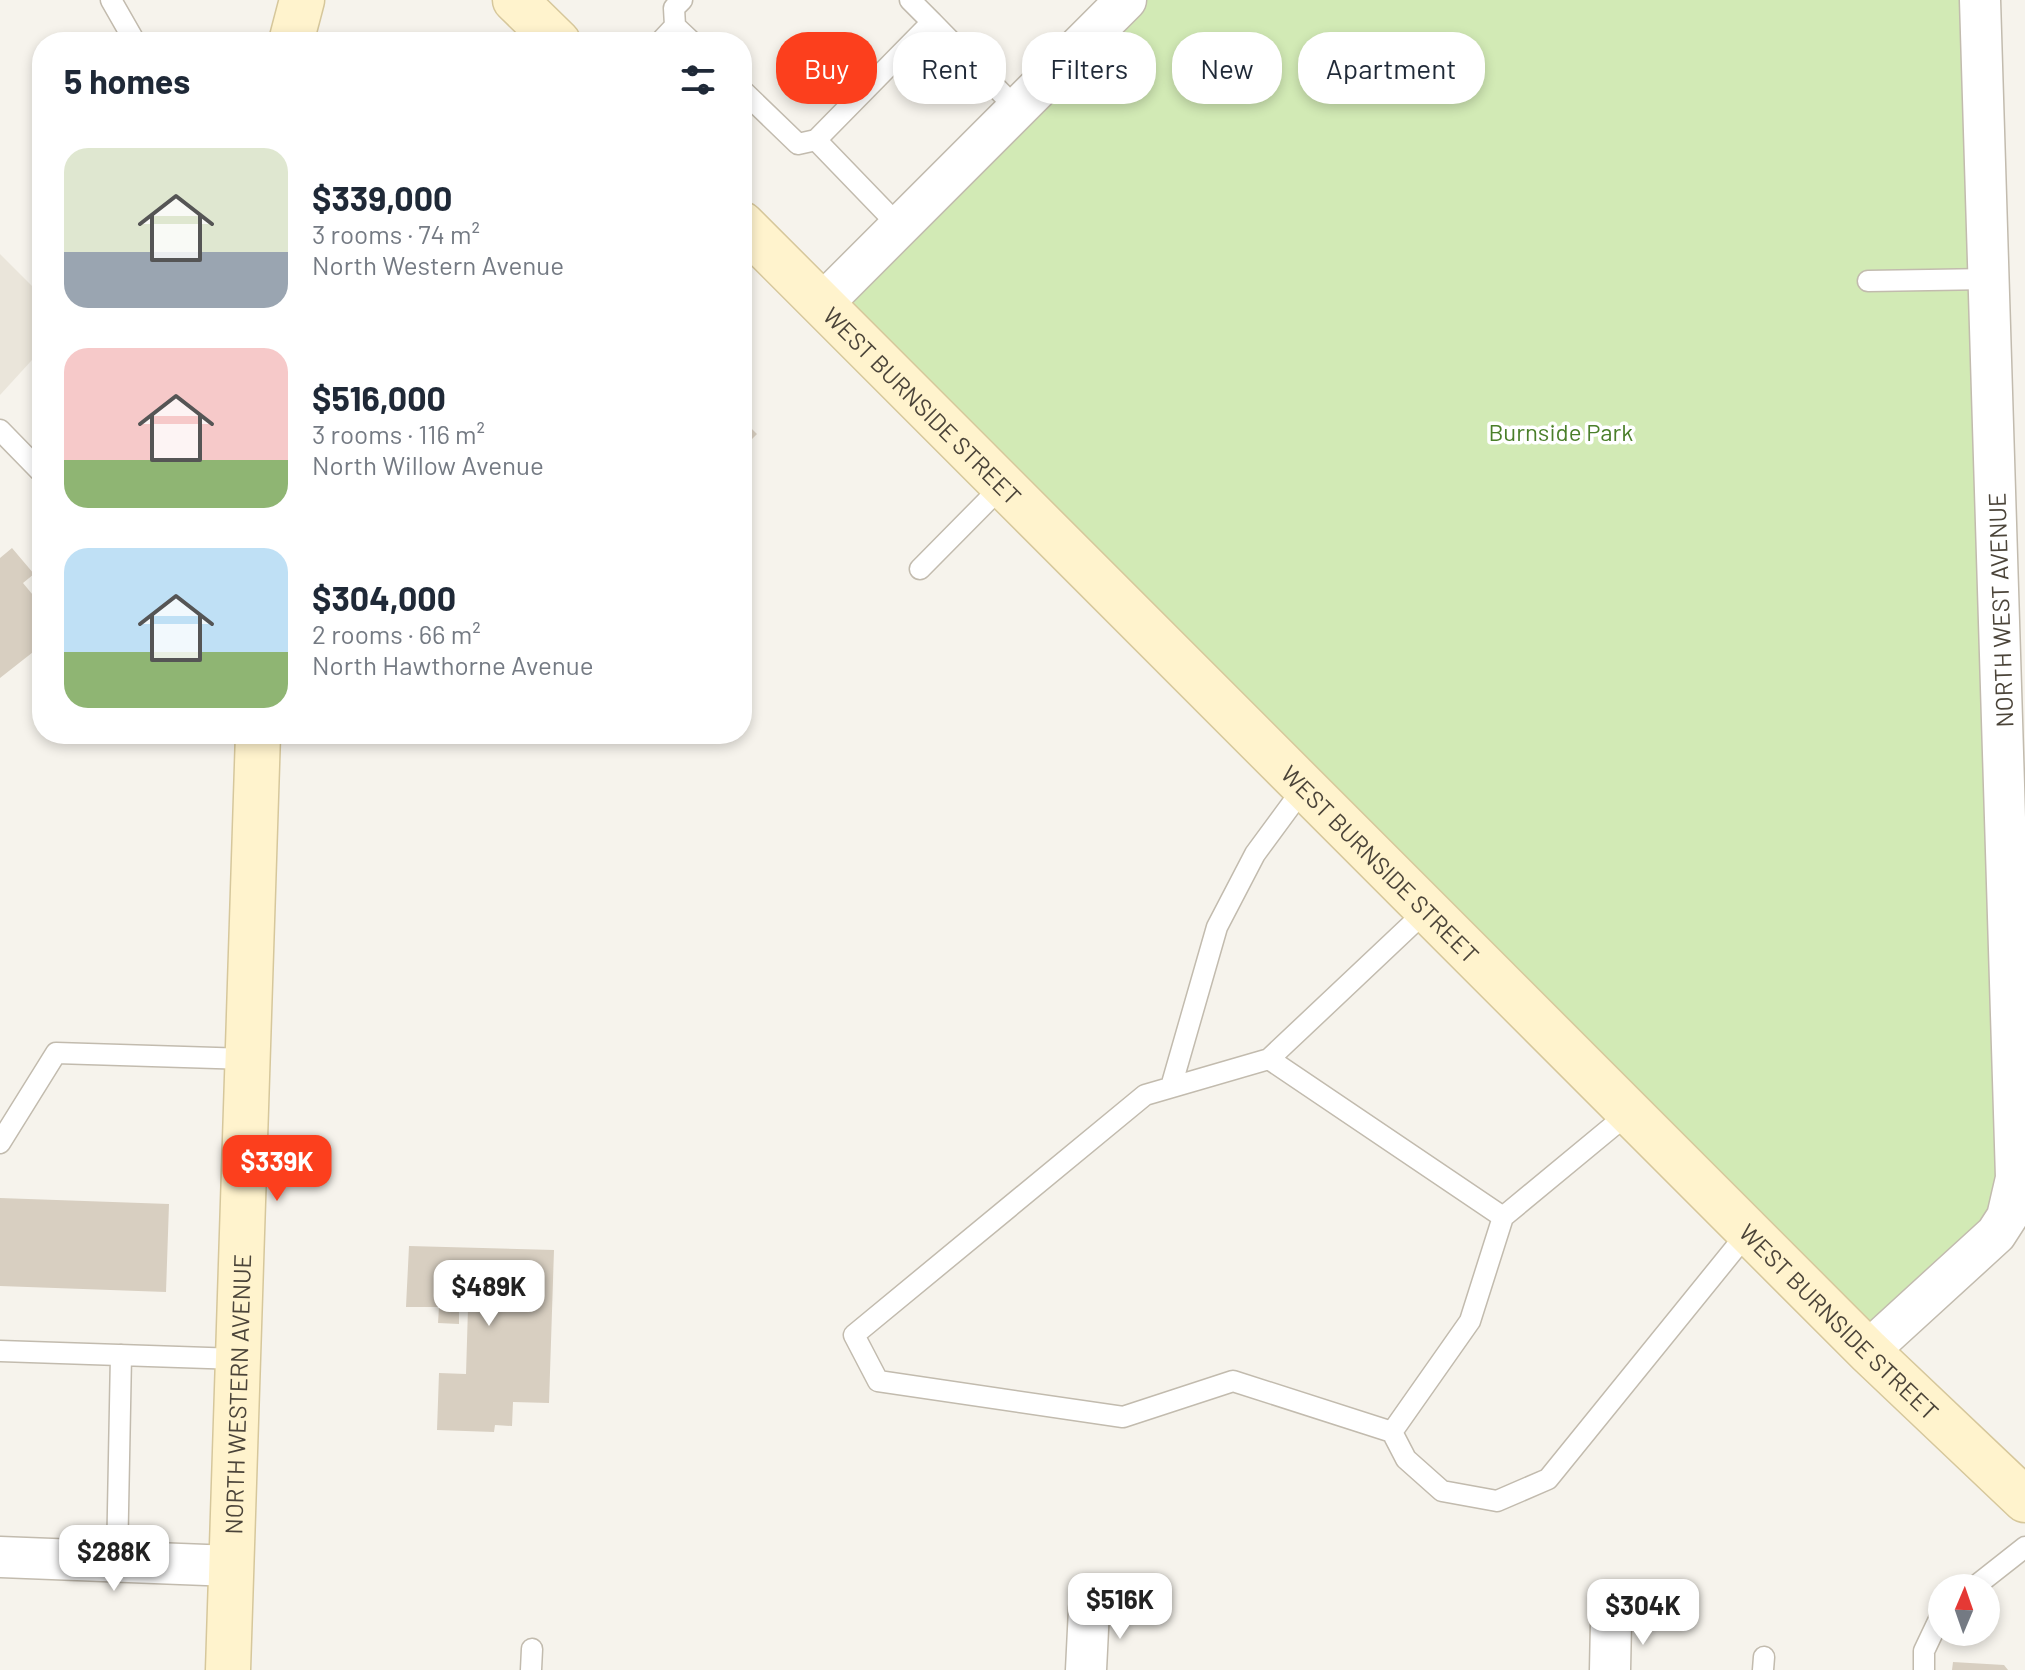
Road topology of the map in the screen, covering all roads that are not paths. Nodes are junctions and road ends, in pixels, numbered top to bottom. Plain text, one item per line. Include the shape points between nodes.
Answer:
1 (111, 0) edge
2 (282, 0) edge
3 (302, 0) edge
4 (515, 0) edge
5 (910, 0) edge
6 (1126, 0) edge
7 (1980, 0) edge
8 (674, 8) edge
9 (932, 22) junction
10 (129, 32) edge
11 (280, 32) edge
12 (294, 32) edge
13 (548, 32) edge
14 (664, 32) edge
15 (687, 32) edge
16 (752, 100) edge
17 (1017, 109) junction
18 (816, 140) junction
19 (899, 226) junction
20 (752, 234) edge
21 (1989, 279) junction
22 (1868, 281) dead end
23 (823, 303) junction
24 (0, 430) edge
25 (32, 463) edge
26 (1004, 484) junction
27 (920, 569) dead end
28 (258, 744) edge
29 (1305, 786) junction
30 (1428, 909) junction
31 (248, 1059) junction
32 (1269, 1059) junction
33 (1171, 1087) junction
34 (1630, 1112) junction
35 (0, 1143) edge
36 (1503, 1217) junction
37 (1749, 1231) junction
38 (0, 1351) edge
39 (1868, 1351) junction
40 (121, 1355) junction
41 (238, 1359) junction
42 (1392, 1432) junction
43 (2025, 1500) edge
44 (2025, 1547) edge
45 (0, 1557) edge
46 (117, 1562) junction
47 (232, 1566) junction
48 (1991, 1574) edge
49 (1089, 1609) dead end
50 (1611, 1622) dead end
51 (1928, 1643) edge
52 (228, 1670) edge
53 (1086, 1670) edge
54 (1610, 1670) edge
55 (1924, 1670) edge

1 - 10 lane
2 - 11 main road
3 - 12 main road
4 - 13 main road
5 - 9 lane
6 - 17 street
7 - 21 street, NORTH WEST AVENUE
8 - 14 lane
8 - 15 lane
9 - 17 lane
9 - 18 lane
16 - 18 lane via 798,144
17 - 19 street
18 - 19 lane
19 - 23 street
20 - 23 main road, WEST BURNSIDE STREET
21 - 22 lane
21 - 39 street, NORTH WEST AVENUE via 2016,1178 2007,1217 1996,1234
23 - 26 main road, WEST BURNSIDE STREET
24 - 25 lane
26 - 27 lane
26 - 29 main road, WEST BURNSIDE STREET
28 - 31 main road, NORTH WESTERN AVENUE
29 - 30 main road, WEST BURNSIDE STREET
29 - 33 lane via 1255,854 1217,927
30 - 32 lane
30 - 34 main road, WEST BURNSIDE STREET
31 - 35 lane via 56,1053
31 - 41 main road, NORTH WESTERN AVENUE
32 - 33 lane
32 - 36 lane
33 - 42 lane via 1145,1095 854,1335 878,1381 1123,1417 1233,1381
34 - 36 lane
34 - 37 main road, WEST BURNSIDE STREET
36 - 42 lane via 1470,1321
37 - 39 main road, WEST BURNSIDE STREET
37 - 42 lane via 1548,1479 1497,1501 1442,1491 1406,1459
38 - 40 lane
39 - 43 main road, WEST BURNSIDE STREET
40 - 41 lane
40 - 46 lane
41 - 47 main road, NORTH WESTERN AVENUE
44 - 48 lane
45 - 46 street
46 - 47 street
47 - 52 main road, NORTH WESTERN AVENUE
49 - 53 street
50 - 54 street
51 - 55 lane

